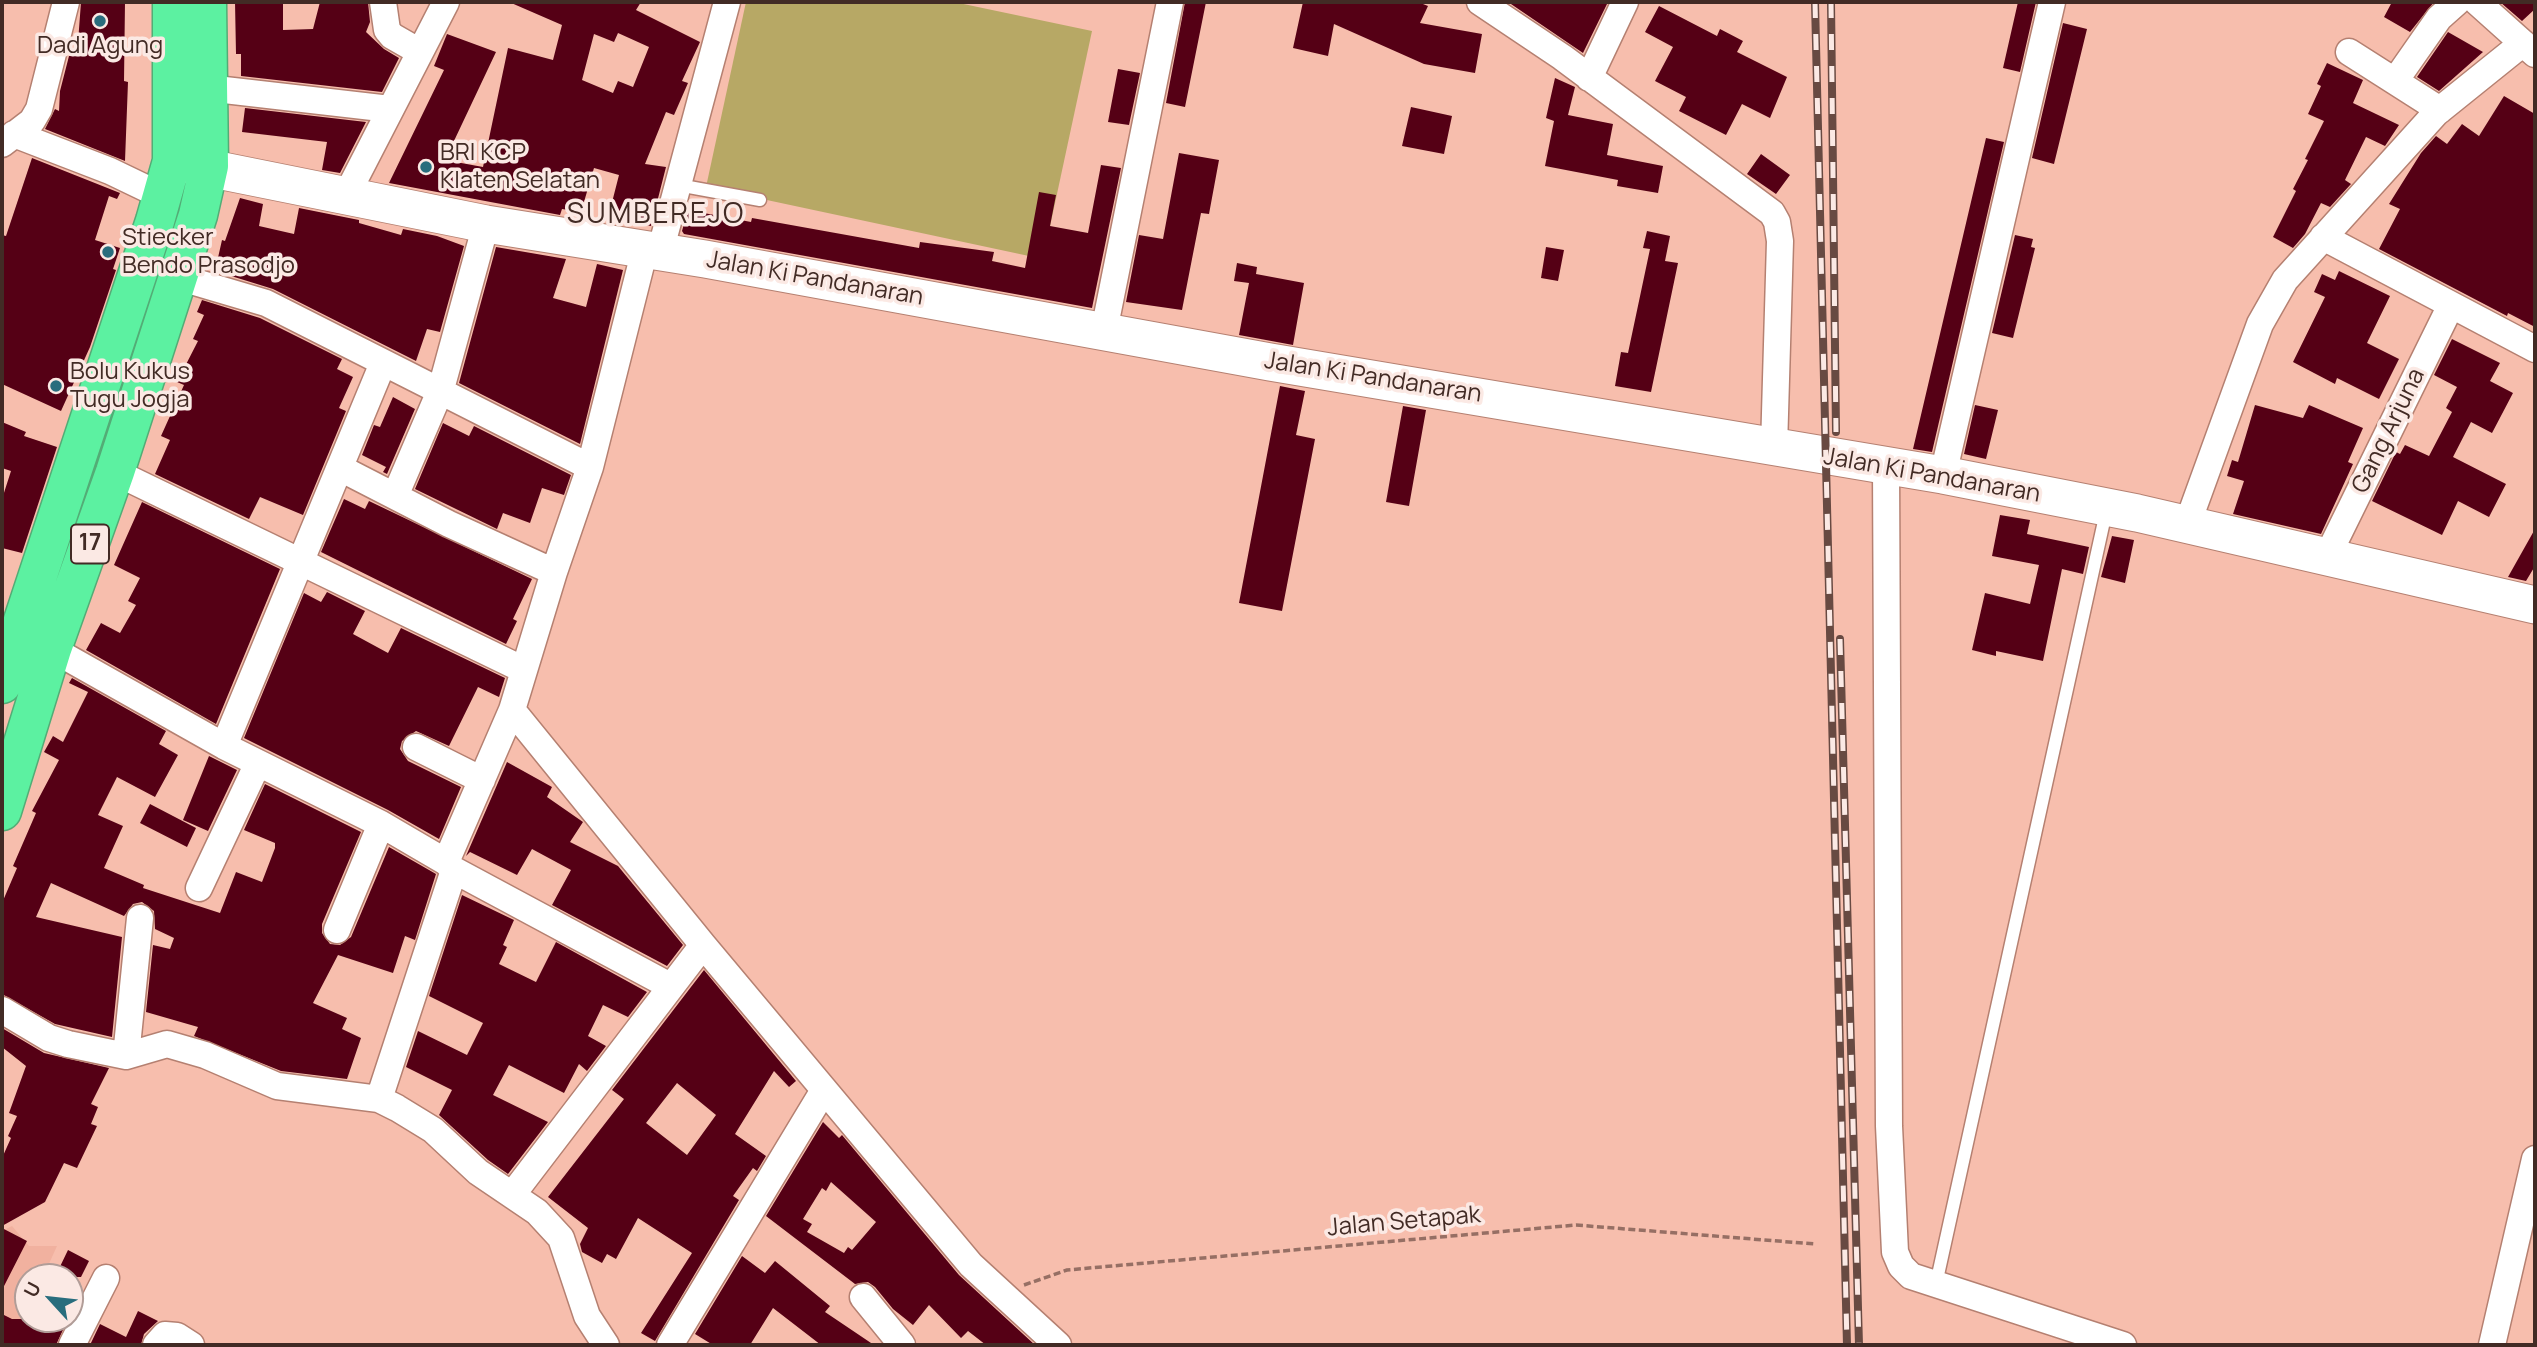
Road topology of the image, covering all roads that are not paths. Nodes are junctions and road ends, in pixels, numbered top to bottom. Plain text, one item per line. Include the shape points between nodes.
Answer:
1 (66, 2) edge
2 (172, 2) edge
3 (206, 2) edge
4 (383, 2) edge
5 (446, 2) edge
6 (727, 2) edge
7 (1170, 2) edge
8 (1480, 2) edge
9 (1625, 2) edge
10 (2052, 2) edge
11 (2457, 2) edge
12 (2469, 2) edge
13 (2477, 2) edge
14 (2529, 49) edge
15 (420, 52) junction
16 (2349, 52) dead end
17 (2496, 65) junction
18 (1588, 78) junction
19 (2395, 81) junction
20 (207, 88) junction
21 (390, 109) junction
22 (2440, 110) junction
23 (8, 139) edge
24 (181, 174) junction
25 (678, 185) junction
26 (346, 197) junction
27 (760, 200) dead end
28 (486, 224) junction
29 (2323, 237) junction
30 (653, 250) junction
31 (178, 277) junction
32 (2451, 305) junction
33 (1104, 331) junction
34 (2535, 349) edge
35 (383, 363) junction
36 (441, 389) junction
37 (1774, 448) junction
38 (1886, 466) junction
39 (590, 467) junction
40 (340, 468) junction
41 (115, 472) junction
42 (1943, 475) junction
43 (395, 496) junction
44 (2106, 509) junction
45 (2186, 525) junction
46 (2326, 557) junction
47 (301, 561) junction
48 (554, 572) junction
49 (2535, 605) edge
50 (52, 649) junction
51 (524, 670) junction
52 (3, 675) edge
53 (513, 710) junction
54 (224, 746) junction
55 (416, 747) dead end
56 (258, 763) junction
57 (482, 780) junction
58 (2, 811) edge
59 (381, 824) junction
60 (450, 866) junction
61 (199, 888) dead end
62 (141, 918) dead end
63 (337, 930) dead end
64 (703, 944) junction
65 (670, 986) junction
66 (2, 1010) edge
67 (126, 1056) junction
68 (824, 1090) junction
69 (379, 1099) junction
70 (2535, 1159) edge
71 (512, 1195) junction
72 (106, 1278) dead end
73 (1936, 1284) junction
74 (863, 1297) dead end
75 (72, 1345) edge
76 (156, 1345) edge
77 (191, 1345) edge
78 (606, 1345) edge
79 (670, 1345) edge
80 (902, 1345) edge
81 (1058, 1345) edge
82 (2123, 1345) edge
83 (2492, 1345) edge

1 - 23 street via 39,108 32,121
2 - 24 highway, 17
3 - 20 highway, 17
4 - 15 street via 387,30
5 - 15 street
6 - 25 street
7 - 33 street
8 - 18 street
9 - 18 street
10 - 42 street
11 - 19 street via 2439,18
12 - 17 street via 2488,31
13 - 14 street
14 - 17 street
15 - 21 street
16 - 19 street
17 - 22 street
18 - 37 street via 1767,206 1777,222
19 - 22 street
20 - 21 street
20 - 24 highway, 17
21 - 26 street
22 - 29 street
23 - 24 street via 110,171
24 - 26 main road, Jalan Ki Pandanaran
24 - 31 highway, 17 via 198,215
24 - 52 highway, 17
25 - 27 lane
25 - 30 street
26 - 28 main road, Jalan Ki Pandanaran
28 - 30 main road, Jalan Ki Pandanaran
28 - 36 street
29 - 32 street
29 - 45 street via 2285,280 2260,324
30 - 33 main road, Jalan Ki Pandanaran
30 - 39 street
31 - 35 street via 266,303
31 - 41 highway, 17
32 - 34 street
32 - 46 street, Gang Arjuna
33 - 37 main road, Jalan Ki Pandanaran
35 - 36 street
35 - 40 street
36 - 39 street
36 - 43 street
37 - 38 main road, Jalan Ki Pandanaran
38 - 42 main road, Jalan Ki Pandanaran
38 - 73 street via 1892,1210 1895,1252 1901,1266
39 - 48 street
40 - 43 street
40 - 47 street
41 - 47 street
41 - 50 highway, 17
42 - 44 main road, Jalan Ki Pandanaran
43 - 48 street
44 - 45 main road, Jalan Ki Pandanaran
44 - 73 lane
45 - 46 main road, Jalan Ki Pandanaran
46 - 49 main road, Jalan Ki Pandanaran
47 - 51 street
47 - 54 street
48 - 51 street
50 - 54 street
50 - 58 highway, 17
51 - 53 street
53 - 57 street
53 - 64 street
54 - 56 street
55 - 57 street
56 - 59 street
56 - 61 street
57 - 60 street
59 - 60 street
59 - 63 street
60 - 65 street
60 - 69 street
62 - 67 street
64 - 65 street
64 - 68 street
65 - 71 street
66 - 67 street via 49,1038
67 - 69 street via 167,1044 277,1086
68 - 79 street
68 - 81 street via 971,1265
69 - 71 street via 433,1130 478,1172
70 - 83 street
71 - 78 street via 537,1212 561,1238 587,1316
72 - 75 street
73 - 82 street
74 - 80 street
76 - 77 street via 166,1335

